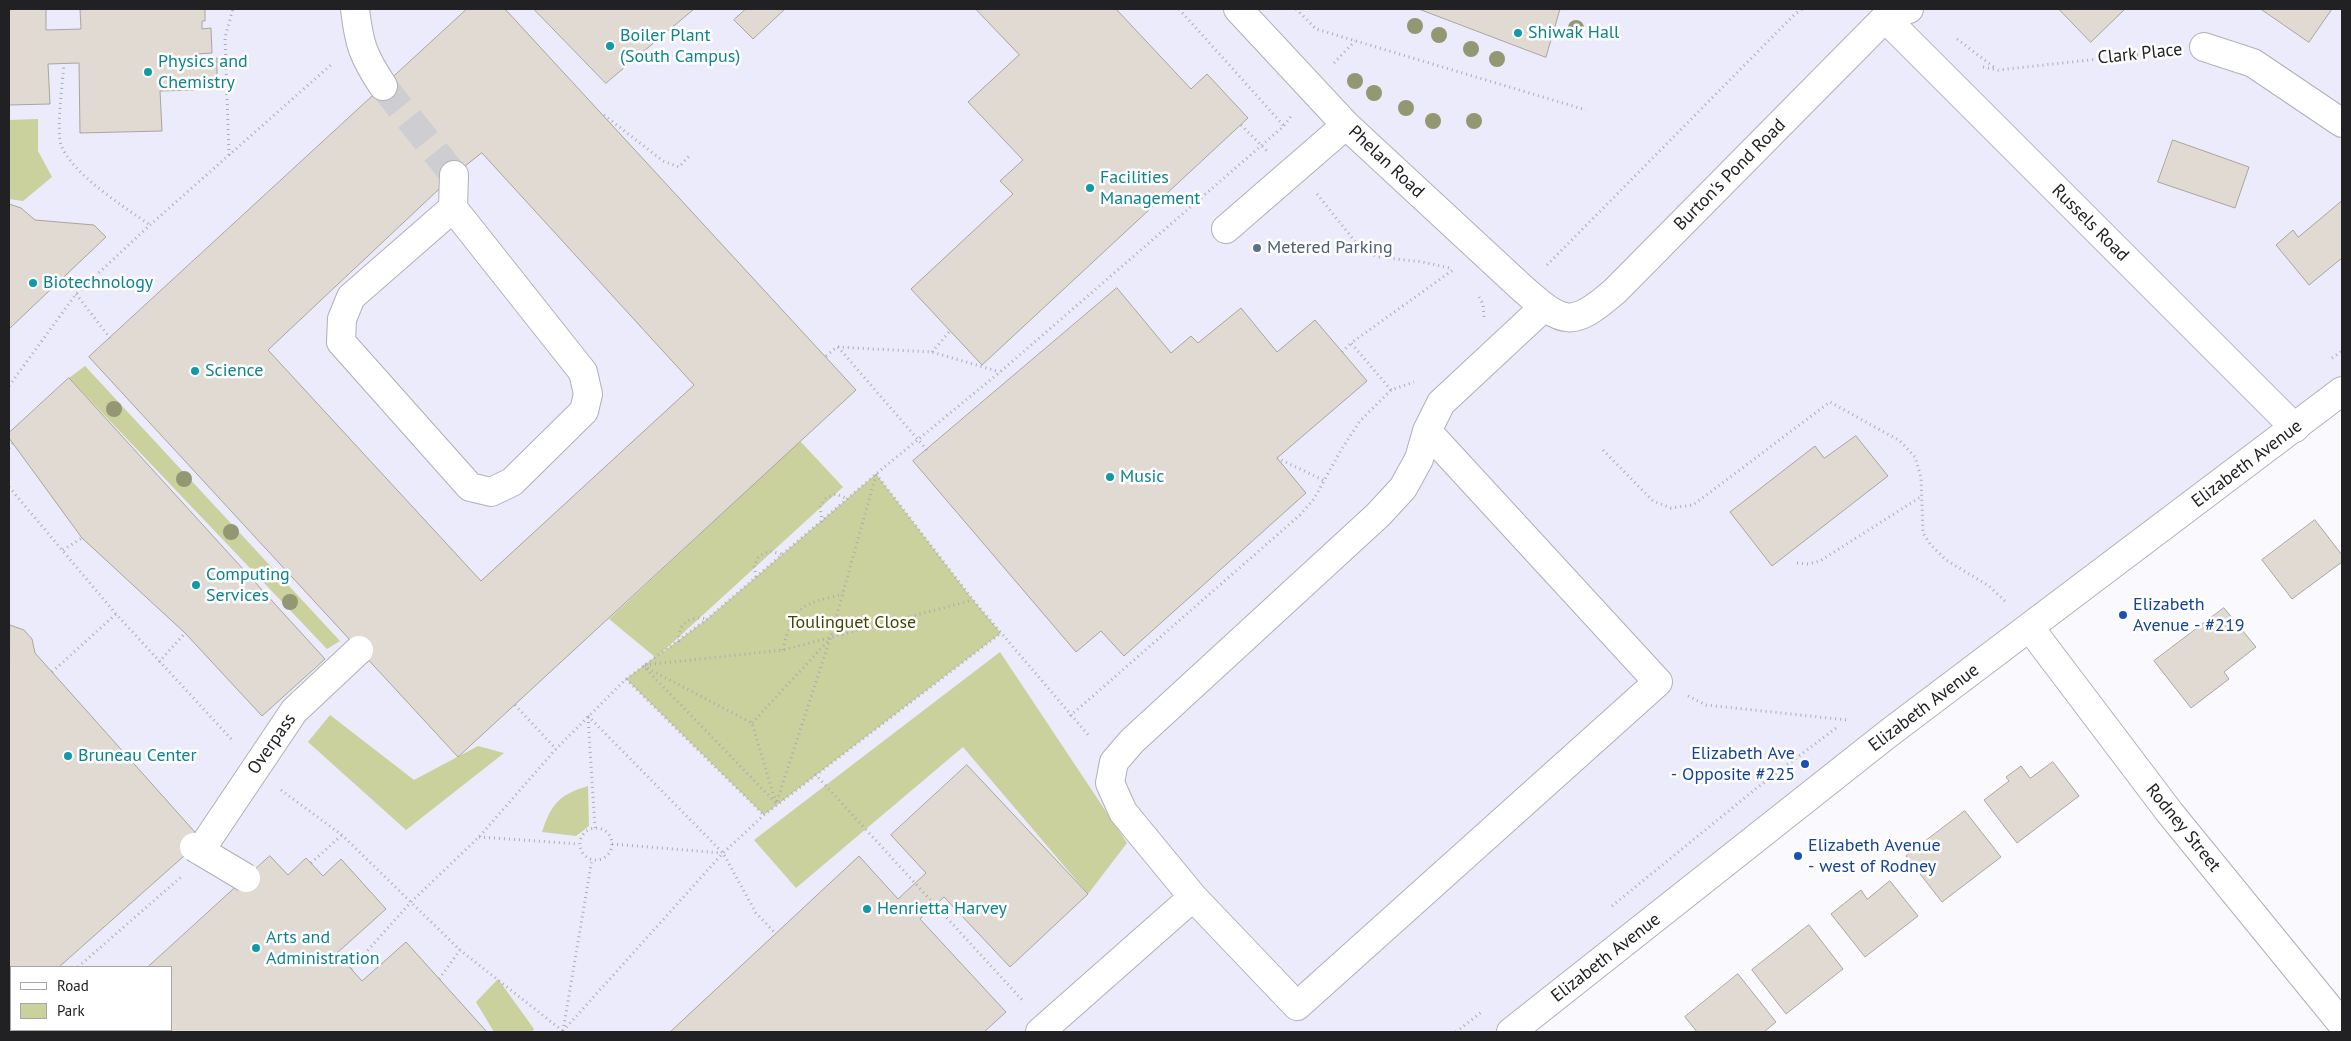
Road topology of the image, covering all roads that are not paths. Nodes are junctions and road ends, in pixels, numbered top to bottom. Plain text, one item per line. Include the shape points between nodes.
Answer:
1 (354, 9) edge
2 (1238, 9) edge
3 (1897, 14) edge
4 (2204, 47) road end
5 (383, 86) tunnel mouth
6 (2342, 123) edge
7 (1346, 125) junction
8 (454, 176) tunnel mouth
9 (453, 208) junction
10 (1226, 229) dead end
11 (1544, 308) junction
12 (2342, 391) edge
13 (2294, 428) junction
14 (1427, 431) junction
15 (2030, 628) junction
16 (359, 650) dead end
17 (246, 878) dead end
18 (1193, 897) junction
19 (2342, 1024) edge
20 (1044, 1030) edge
21 (1512, 1032) edge

1 - 5 street via 358,40
2 - 7 street, Phelan Road
3 - 11 street, Burton's Pond Road via 1595,308 1578,318 1563,318
3 - 13 street, Russels Road
4 - 6 street, Clark Place via 2253,63
7 - 10 street
7 - 11 street, Phelan Road
8 - 9 street
9 - 9 street via 351,297 342,320 341,342 470,488 491,492 512,482 584,411 588,394 583,372
11 - 14 street via 1442,403
12 - 13 street, Elizabeth Avenue
13 - 15 street, Elizabeth Avenue
14 - 18 street via 1419,459 1404,488 1132,741 1114,762 1110,783 1123,812
14 - 18 street via 1658,682 1297,1006
15 - 19 street, Rodney Street via 2170,813
15 - 21 street, Elizabeth Avenue via 1889,733
16 - 17 street, Overpass, bridge via 294,711 197,849
18 - 20 street

